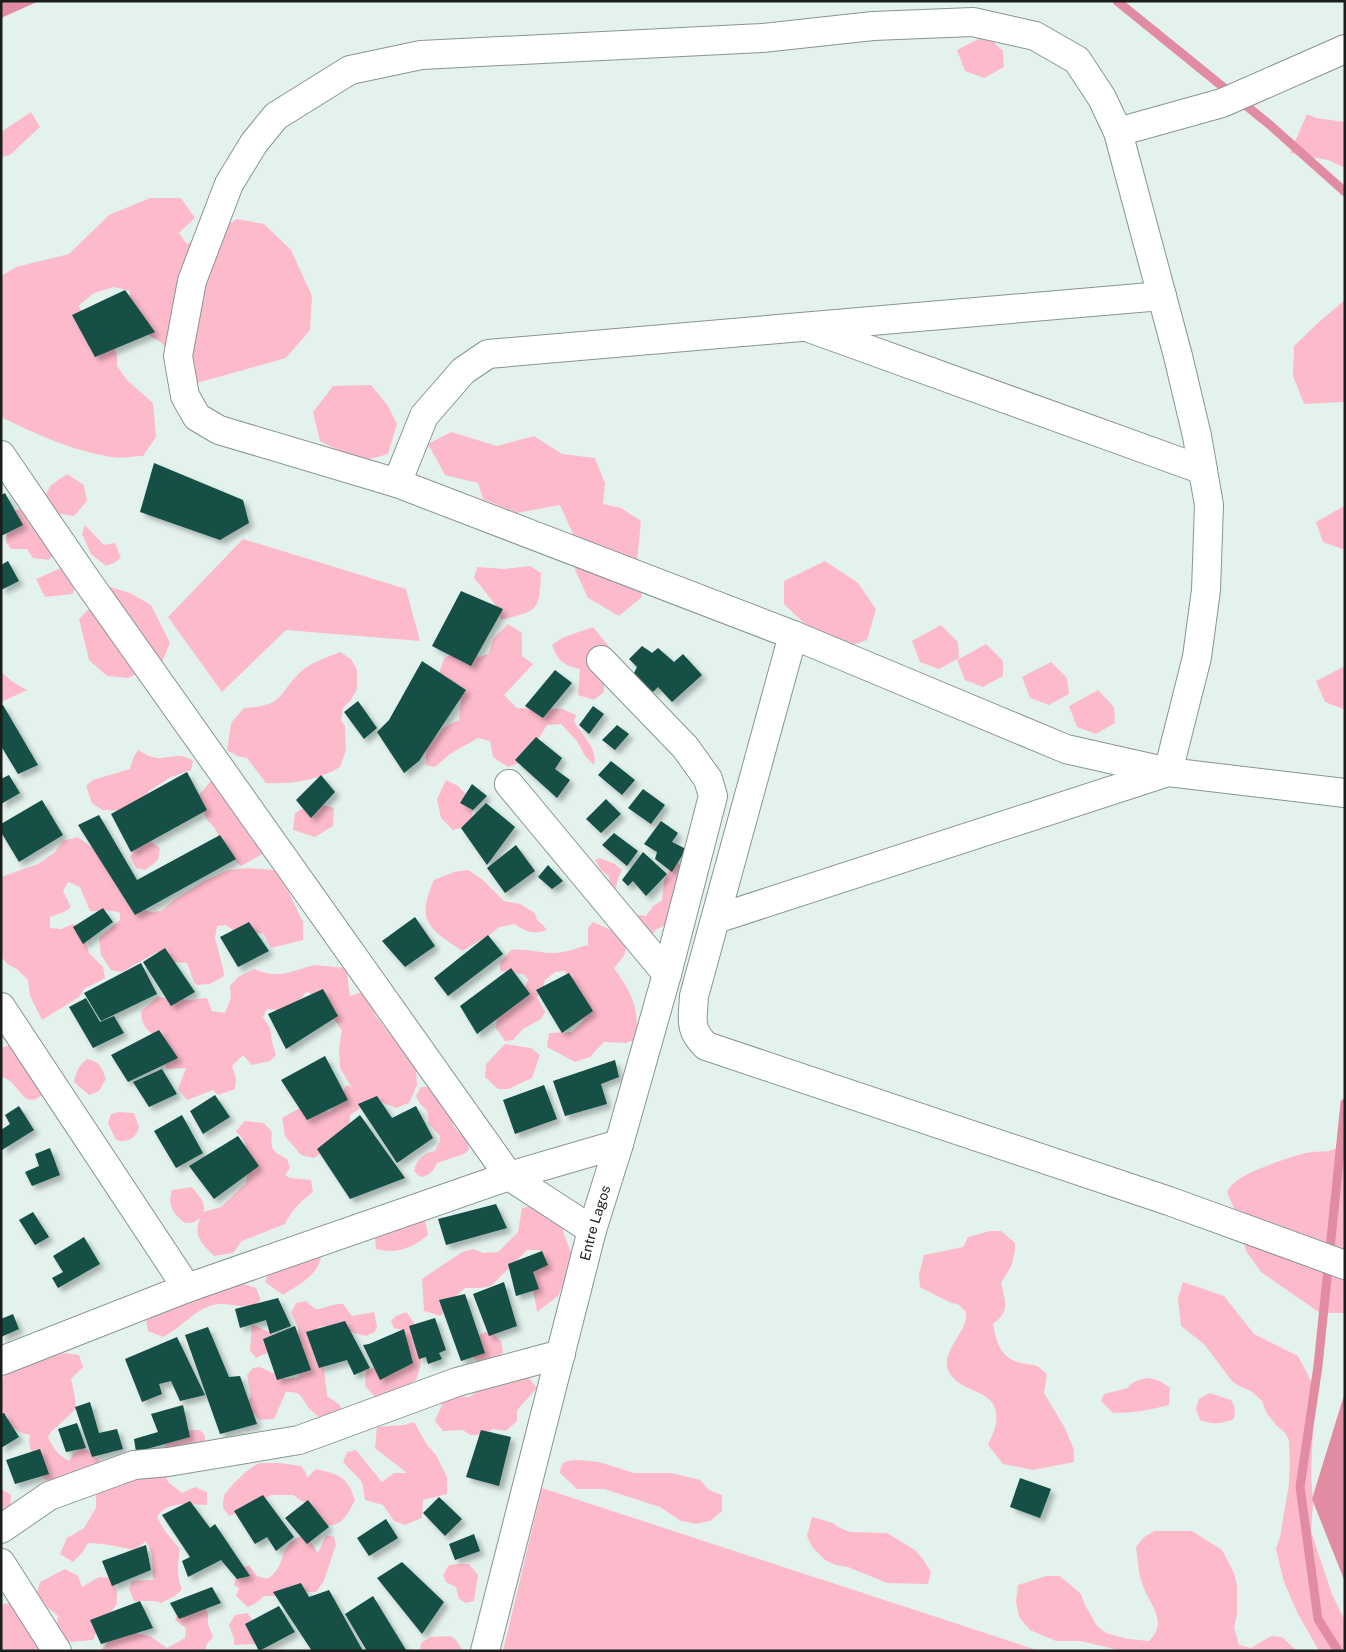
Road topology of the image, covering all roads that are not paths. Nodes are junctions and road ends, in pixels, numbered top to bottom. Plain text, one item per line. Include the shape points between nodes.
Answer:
1 (1345, 49) edge
2 (1118, 132) junction
3 (1162, 296) junction
4 (804, 326) junction
5 (1, 455) edge
6 (1203, 470) junction
7 (397, 483) junction
8 (793, 635) junction
9 (602, 660) dead end
10 (1168, 772) junction
11 (509, 784) dead end
12 (1345, 793) edge
13 (716, 919) junction
14 (667, 974) junction
15 (1, 1007) edge
16 (619, 1144) junction
17 (509, 1176) junction
18 (592, 1230) junction
19 (1345, 1265) edge
20 (187, 1288) junction
21 (561, 1354) junction
22 (1, 1361) edge
23 (1, 1529) edge
24 (1, 1563) edge
25 (57, 1651) edge
26 (485, 1651) edge

1 - 2 street via 1222,103
2 - 3 street
2 - 7 street via 1102,98 1077,60 1035,36 973,22 873,26 762,38 421,55 350,70 276,116 254,143 229,184 192,281 178,356 185,396 198,417 220,430
3 - 4 street
3 - 6 street via 1198,436
4 - 6 street
4 - 7 street via 488,354 463,371 424,416
5 - 17 street
6 - 10 street via 1209,505 1206,590 1198,657
7 - 8 street
8 - 10 street via 1066,749
8 - 13 street
9 - 14 street, Entre Lagos via 685,747 708,779 713,796
10 - 12 street
10 - 13 street
11 - 14 street
13 - 19 street via 694,996 693,1027 697,1038 706,1046 1169,1202
14 - 16 street, Entre Lagos
15 - 20 street
16 - 17 street
16 - 18 street, Entre Lagos
17 - 18 street
17 - 20 street
18 - 21 street, Entre Lagos
20 - 22 street
21 - 23 street via 457,1382 299,1440 134,1465 49,1496
21 - 26 street, Entre Lagos
24 - 25 street

